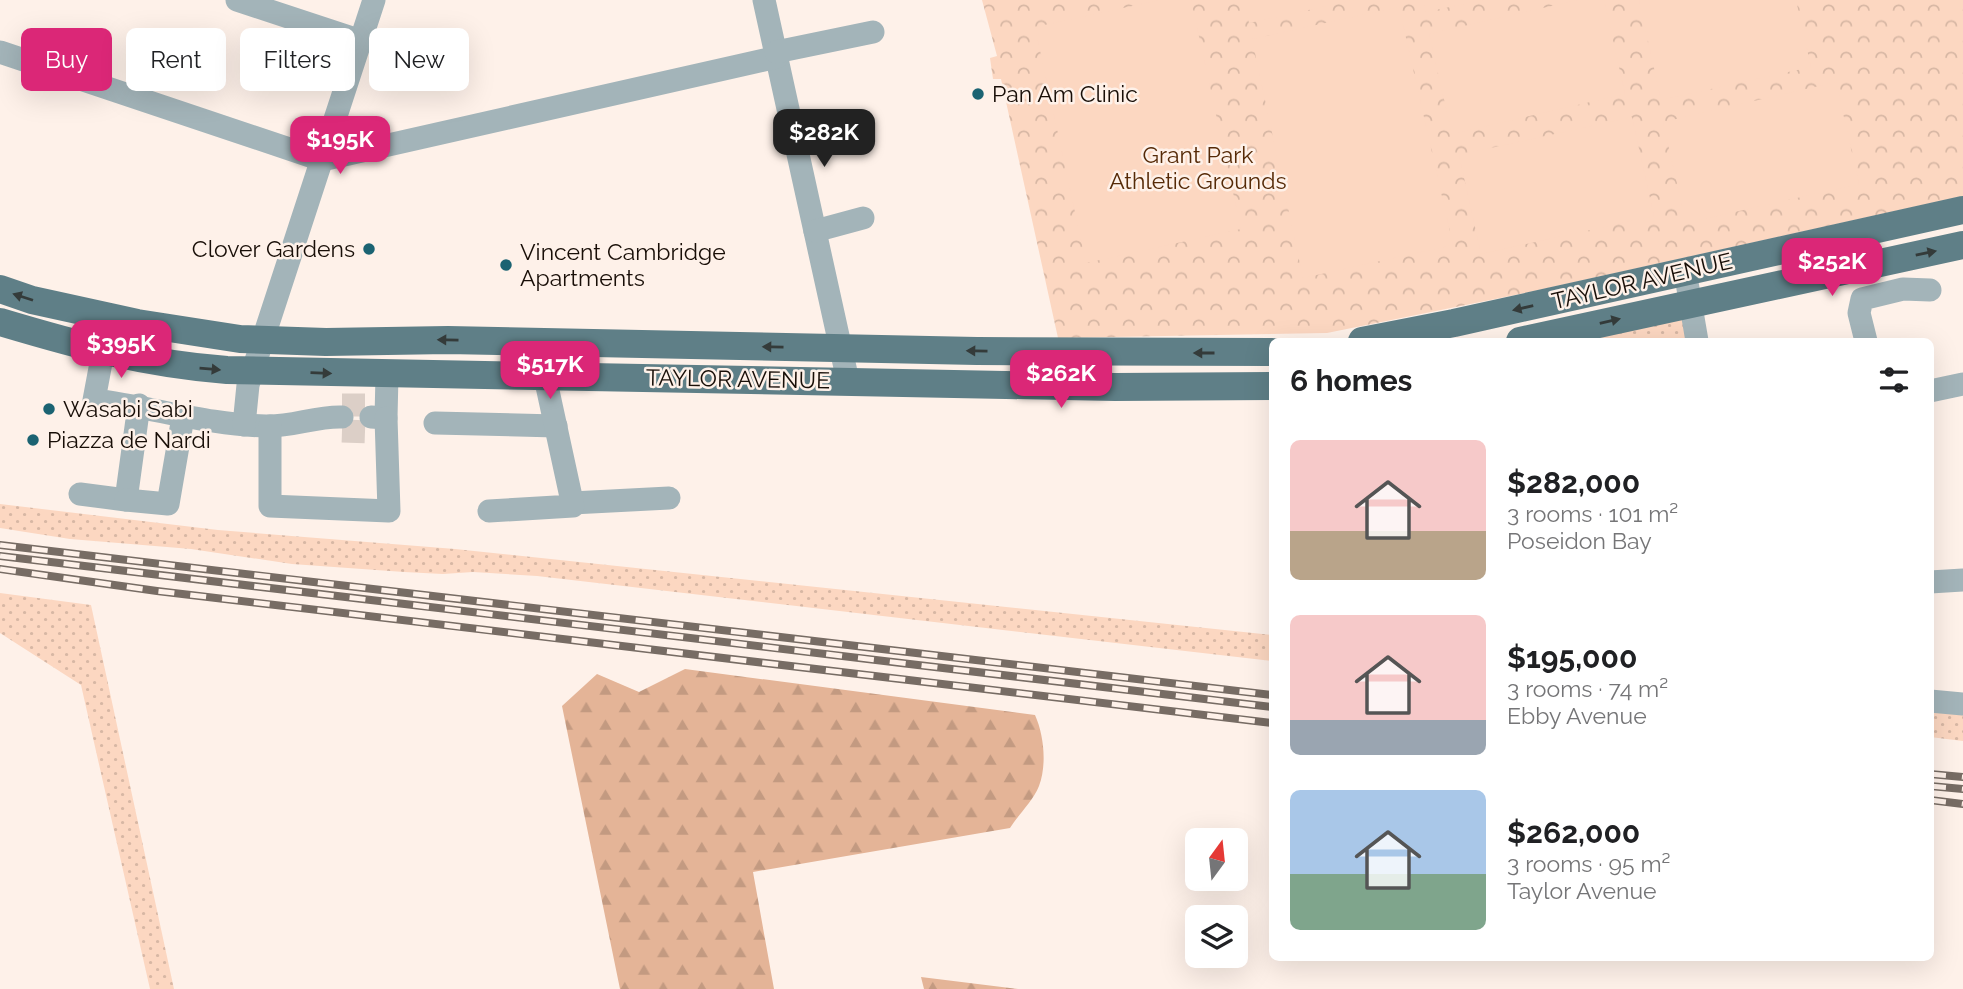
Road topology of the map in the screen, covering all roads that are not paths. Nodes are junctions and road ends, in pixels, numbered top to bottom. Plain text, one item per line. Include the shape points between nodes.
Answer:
1 (374, 0) edge
2 (764, 0) edge
3 (243, 1) edge
4 (873, 32) dead end
5 (361, 41) junction
6 (0, 52) edge
7 (776, 55) junction
8 (322, 160) junction
9 (1963, 210) edge
10 (863, 218) dead end
11 (815, 231) junction
12 (1963, 245) edge
13 (1685, 271) junction
14 (0, 289) edge
15 (1930, 290) dead end
16 (1691, 303) junction
17 (0, 322) edge
18 (1376, 338) edge
19 (1534, 338) edge
20 (1697, 338) edge
21 (1865, 338) edge
22 (264, 340) junction
23 (841, 349) junction
24 (103, 352) junction
25 (1269, 352) edge
26 (253, 371) junction
27 (387, 375) junction
28 (545, 377) junction
29 (848, 381) junction
30 (1963, 384) edge
31 (1269, 386) edge
32 (1934, 390) edge
33 (139, 405) junction
34 (183, 416) junction
35 (339, 417) tunnel mouth
36 (435, 423) dead end
37 (244, 425) junction
38 (270, 426) junction
39 (556, 426) junction
40 (80, 494) dead end
41 (668, 498) dead end
42 (126, 500) junction
43 (572, 503) junction
44 (489, 511) dead end
45 (1963, 580) edge
46 (1934, 582) edge
47 (1934, 701) edge
48 (1963, 704) edge

1 - 5 street
2 - 7 street
3 - 5 street
4 - 7 street
5 - 8 street
6 - 8 street
7 - 8 street
7 - 11 street
8 - 22 street
9 - 13 main road, TAYLOR AVENUE
10 - 11 street
11 - 23 street
16 -> 12 main road, TAYLOR AVENUE
13 - 16 street
13 -> 18 main road, TAYLOR AVENUE
22 -> 14 main road, TAYLOR AVENUE via 137,323
15 - 21 street via 1903,289 1862,299
19 -> 16 main road, TAYLOR AVENUE
16 - 20 street
17 - 24 main road, TAYLOR AVENUE
23 -> 22 main road, TAYLOR AVENUE
22 - 26 street
25 -> 23 main road, TAYLOR AVENUE
23 - 29 street
24 -> 26 main road, TAYLOR AVENUE via 184,366
24 - 33 street via 94,400
26 -> 27 main road, TAYLOR AVENUE
26 - 37 street
27 - 28 main road, TAYLOR AVENUE
27 - 38 street via 379,418 389,511 270,506
28 - 29 main road, TAYLOR AVENUE
28 - 39 street
29 - 31 main road, TAYLOR AVENUE
30 - 32 street
33 - 34 street
33 - 42 street
34 - 37 street
34 - 42 street via 168,504
35 - 38 street
36 - 39 street
37 - 38 street
39 - 43 street
40 - 42 street
41 - 43 street
43 - 44 street
45 - 46 street
47 - 48 street

